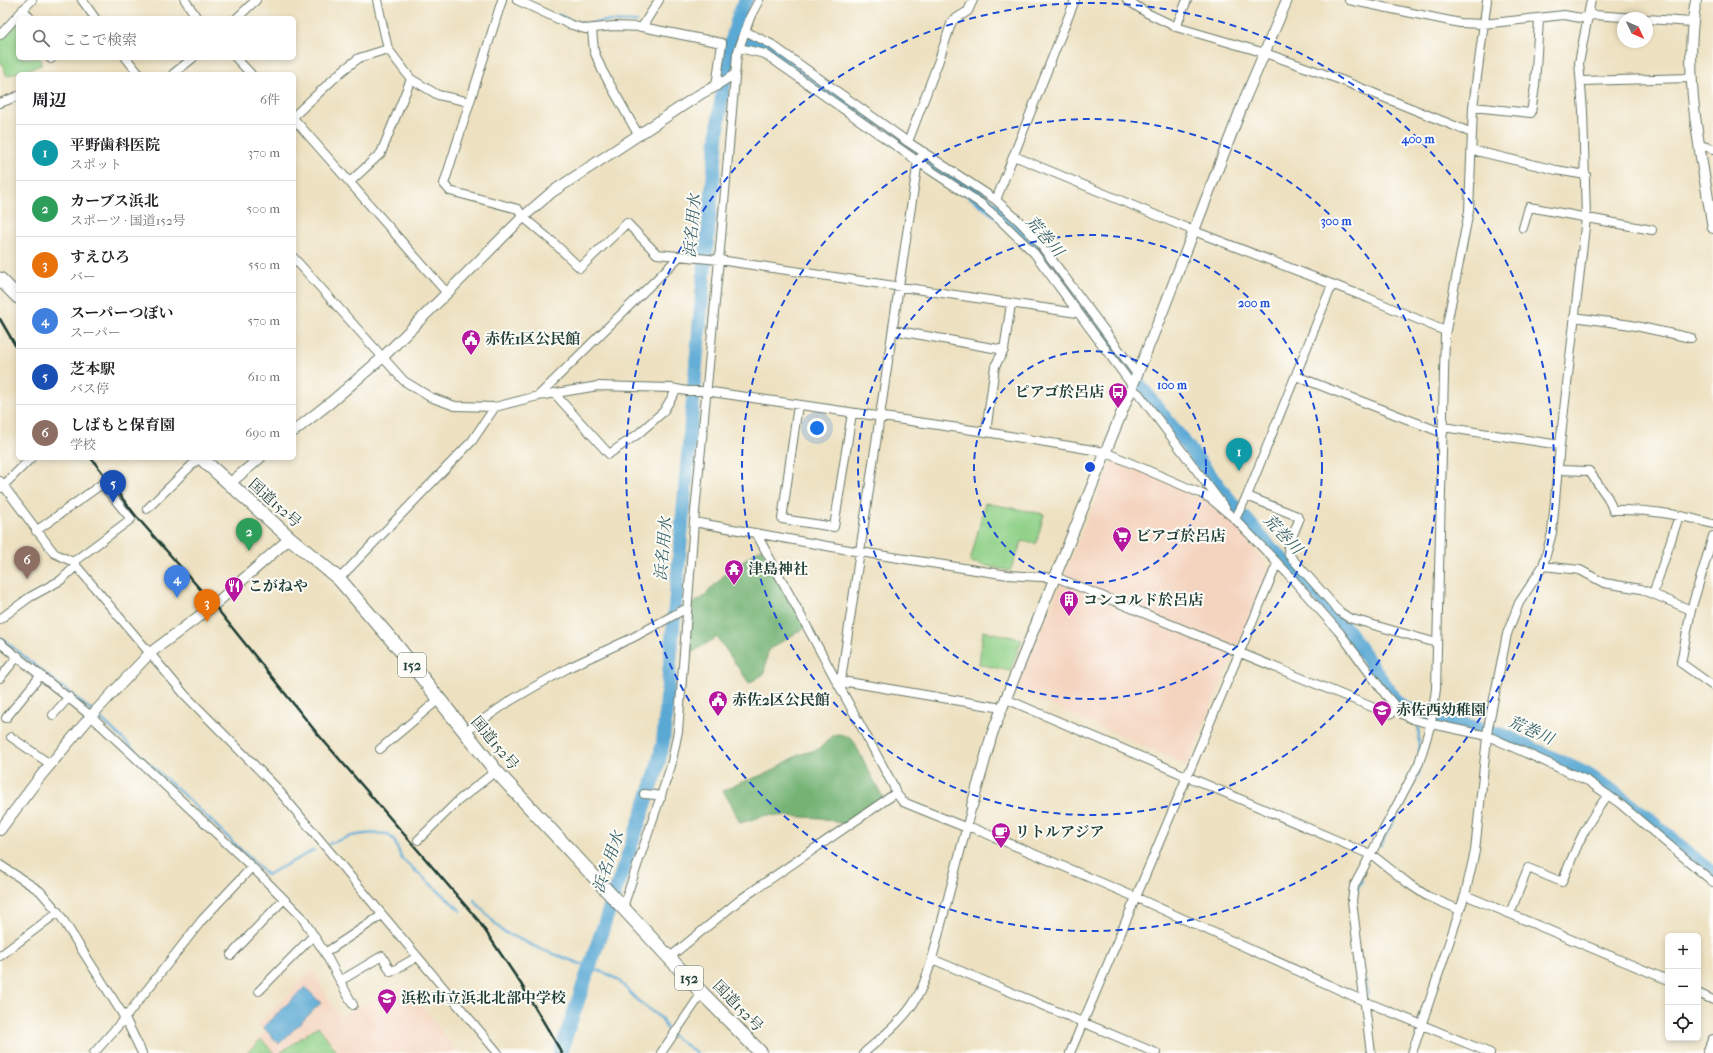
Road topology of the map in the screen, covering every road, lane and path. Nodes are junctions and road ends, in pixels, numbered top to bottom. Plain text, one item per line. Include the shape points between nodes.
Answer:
1 (32, 0) edge
2 (82, 0) edge
3 (185, 0) edge
4 (256, 0) edge
5 (377, 0) edge
6 (502, 0) edge
7 (517, 0) edge
8 (659, 0) edge
9 (759, 0) edge
10 (973, 0) edge
11 (1075, 0) edge
12 (1127, 0) edge
13 (1187, 0) edge
14 (1287, 0) edge
15 (1349, 0) edge
16 (1488, 0) edge
17 (1591, 0) edge
18 (1696, 0) edge
19 (24, 9) junction
20 (18, 16) edge
21 (29, 16) edge
22 (94, 16) edge
23 (196, 16) edge
24 (240, 16) edge
25 (1587, 16) junction
26 (1617, 17) edge
27 (16, 18) edge
28 (1539, 19) junction
29 (1653, 19) edge
30 (1692, 22) junction
31 (1484, 24) junction
32 (642, 27) junction
33 (1176, 27) junction
34 (592, 30) junction
35 (745, 31) junction
36 (0, 36) edge
37 (739, 48) junction
38 (388, 49) junction
39 (1265, 53) junction
40 (128, 60) edge
41 (190, 60) edge
42 (238, 60) edge
43 (136, 72) edge
44 (176, 72) edge
45 (249, 72) edge
46 (735, 74) junction
47 (1691, 78) junction
48 (410, 79) junction
49 (1581, 81) junction
50 (716, 86) junction
51 (16, 97) edge
52 (470, 102) junction
53 (0, 103) edge
54 (1473, 107) junction
55 (296, 115) edge
56 (296, 119) edge
57 (1472, 133) junction
58 (639, 136) junction
59 (908, 142) junction
60 (1700, 145) junction
61 (1472, 150) junction
62 (1713, 150) edge
63 (921, 156) junction
64 (1014, 156) junction
65 (1586, 175) junction
66 (350, 182) junction
67 (996, 200) junction
68 (523, 217) junction
69 (1586, 218) junction
70 (1524, 228) dead end
71 (1713, 228) edge
72 (1194, 230) junction
73 (1652, 230) dead end
74 (680, 256) junction
75 (296, 260) edge
76 (716, 260) junction
77 (0, 279) edge
78 (1332, 285) junction
79 (898, 286) junction
80 (447, 293) junction
81 (16, 295) edge
82 (1011, 304) junction
83 (1077, 313) junction
84 (1574, 317) junction
85 (893, 330) junction
86 (1445, 331) junction
87 (1692, 338) dead end
88 (1004, 350) junction
89 (382, 358) junction
90 (1296, 376) junction
91 (1133, 381) junction
92 (676, 389) junction
93 (704, 392) junction
94 (554, 393) junction
95 (538, 396) junction
96 (798, 405) junction
97 (495, 407) junction
98 (852, 413) junction
99 (879, 417) junction
100 (296, 429) edge
101 (1443, 430) junction
102 (986, 432) junction
103 (1560, 445) junction
104 (1105, 452) junction
105 (29, 460) edge
106 (198, 460) edge
107 (202, 460) edge
108 (258, 460) edge
109 (1558, 470) junction
110 (229, 484) junction
111 (1, 485) edge
112 (1247, 496) junction
113 (147, 509) dead end
114 (1229, 514) junction
115 (1679, 516) junction
116 (1236, 519) junction
117 (694, 522) junction
118 (1713, 524) edge
119 (36, 531) junction
120 (756, 533) junction
121 (1713, 536) edge
122 (290, 538) junction
123 (860, 552) junction
124 (75, 564) junction
125 (1277, 564) junction
126 (1543, 566) junction
127 (338, 579) junction
128 (1053, 579) junction
129 (1653, 594) junction
130 (684, 610) junction
131 (1692, 610) junction
132 (0, 619) edge
133 (1437, 642) junction
134 (0, 643) edge
135 (150, 653) junction
136 (1239, 653) junction
137 (18, 656) junction
138 (41, 675) junction
139 (0, 678) edge
140 (840, 686) junction
141 (1713, 686) edge
142 (69, 697) junction
143 (438, 700) junction
144 (1004, 703) junction
145 (1398, 710) junction
146 (94, 713) junction
147 (53, 715) dead end
148 (6, 718) dead end
149 (1431, 723) junction
150 (465, 732) junction
151 (1488, 733) junction
152 (11, 737) dead end
153 (380, 749) dead end
154 (50, 764) junction
155 (496, 771) junction
156 (1187, 776) junction
157 (896, 793) junction
158 (644, 794) dead end
159 (1608, 795) junction
160 (658, 796) junction
161 (972, 806) joint
162 (966, 828) junction
163 (0, 830) edge
164 (418, 840) dead end
165 (1370, 856) junction
166 (0, 865) edge
167 (252, 867) junction
168 (1713, 882) edge
169 (1465, 895) junction
170 (1135, 897) junction
171 (284, 899) junction
172 (621, 905) junction
173 (1460, 910) junction
174 (58, 912) junction
175 (1510, 913) junction
176 (382, 915) junction
177 (314, 935) junction
178 (325, 953) junction
179 (232, 955) dead end
180 (0, 956) edge
181 (418, 957) junction
182 (670, 957) junction
183 (932, 958) junction
184 (1665, 979) edge
185 (340, 980) junction
186 (259, 992) dead end
187 (702, 993) junction
188 (1701, 994) edge
189 (1713, 1000) edge
190 (1364, 1001) junction
191 (353, 1005) dead end
192 (125, 1018) junction
193 (1083, 1022) junction
194 (1422, 1025) junction
195 (1713, 1040) edge
196 (94, 1053) edge
197 (142, 1053) edge
198 (498, 1053) edge
199 (661, 1053) edge
200 (761, 1053) edge
201 (864, 1053) edge
202 (1070, 1053) edge
203 (1156, 1053) edge
204 (1370, 1053) edge
205 (1412, 1053) edge
206 (1490, 1053) edge
207 (1708, 1053) edge

1 - 19 street
2 - 22 street
3 - 23 street
4 - 24 street
5 - 38 street
6 - 52 street
7 - 34 street via 569,24
8 - 32 street
9 - 35 street
10 - 59 street via 968,11 952,21
11 - 64 street
12 - 33 street
13 - 33 street
14 - 39 street
15 - 31 street via 1460,23
16 - 31 street
17 - 25 street
18 - 30 street
19 - 20 street
19 - 21 street
25 - 26 street
25 - 28 street via 1582,18 1564,15
25 - 49 street via 1579,63
27 - 36 street
28 - 31 street
28 - 54 street via 1531,113
29 - 30 street
30 - 47 street
31 - 54 street
32 - 34 street via 614,26
32 - 50 street via 722,43
33 - 39 street
34 - 58 street via 594,51 602,70
35 - 37 street
35 - 59 street via 771,44
37 - 46 street
37 - 63 street via 765,54
38 - 48 street
38 - 55 street via 359,58
39 - 57 street via 1341,80
39 - 72 street
40 - 43 street
41 - 44 street
42 - 45 street
46 - 50 street
46 - 76 street
47 - 49 street
47 - 60 street
48 - 52 street via 438,95
48 - 66 street via 381,153
49 - 65 street
50 - 58 street
51 - 53 street
52 - 68 street via 444,184 450,190 515,207
54 - 57 street
56 - 66 street
57 - 61 street
58 - 68 street via 552,192
59 - 63 street
60 - 62 street
60 - 71 street
61 - 65 street
61 - 86 street via 1469,211
63 - 67 street
63 - 79 street
63 - 83 street via 1001,221 1034,253
64 - 67 street
64 - 72 street
65 - 69 street
66 - 80 street
67 - 91 street via 1038,241
68 - 74 street via 580,268 627,223 658,254
68 - 80 street
69 - 70 street via 1529,207
69 - 73 street
69 - 84 street
72 - 78 street
72 - 91 street
74 - 76 street
74 - 95 street
75 - 89 street
76 - 79 street
76 - 93 street
77 - 81 highway
78 - 86 street
78 - 90 street
79 - 82 street
79 - 85 street
80 - 89 street
82 - 83 street
82 - 88 street
83 - 91 street
84 - 87 street via 1631,325
84 - 103 street
85 - 88 street
85 - 99 street
86 - 101 street
88 - 102 street via 995,366
89 - 97 street via 404,381 430,397 455,406
89 - 100 street
90 - 101 street
90 - 112 street
91 - 104 street
91 - 114 street via 1139,394
92 - 93 street
92 - 94 street via 598,386
92 - 94 street via 663,412 638,434 609,454
93 - 96 street
93 - 117 street
94 - 95 street
95 - 97 street
96 - 98 street
96 - 98 street via 782,519 834,527
97 - 127 street via 472,441
98 - 99 street
99 - 102 street
99 - 123 street
101 - 103 street
101 - 133 street
102 - 104 street
103 - 109 street
104 - 114 street via 1200,493
104 - 128 street
105 - 111 street
106 - 113 street
107 - 110 highway, 国道152号 / 152
108 - 110 street
109 - 115 street via 1589,471 1608,498 1613,510 1638,509
109 - 126 street via 1552,533
110 - 122 highway, 国道152号 / 152
111 - 119 street
112 - 116 street
112 - 133 street via 1297,516 1299,520 1288,547 1288,555 1340,612 1355,620
114 - 116 street
115 - 118 street
115 - 129 street
116 - 125 street
117 - 120 street
117 - 130 street
119 - 124 street via 54,553
119 - 124 street via 102,484 131,519
120 - 123 street
120 - 140 street
121 - 131 street
122 - 127 highway, 国道152号 / 152
122 - 135 street via 219,600
123 - 128 street via 1008,575
123 - 140 street
124 - 132 street via 61,580 30,597
124 - 135 street
125 - 136 street
125 - 145 street via 1340,633
126 - 129 street via 1580,570 1604,584 1641,589
126 - 151 street via 1519,603 1507,634
127 - 143 highway, 国道152号 / 152 via 397,646
128 - 136 street via 1058,578
128 - 144 street
129 - 131 street
130 - 150 street via 534,687
130 - 160 street via 678,731 672,766
131 - 141 street via 1681,663
133 - 149 street via 1436,689
134 - 137 street
135 - 146 street
135 - 176 street via 185,695 274,785
136 - 145 street via 1389,714
136 - 156 street
137 - 138 street
137 - 139 street
138 - 142 street
138 - 148 street
140 - 144 street via 848,682
140 - 157 street
142 - 146 street
142 - 147 street
143 - 150 highway, 国道152号 / 152
143 - 153 street
144 - 156 street
144 - 161 street via 992,734
145 - 149 street via 1412,719
146 - 154 street
146 - 167 street
149 - 151 street
149 - 165 street via 1419,763
150 - 155 highway, 国道152号 / 152
151 - 159 street via 1588,781
151 - 169 street via 1475,851
152 - 154 street
154 - 163 street
155 - 164 street via 459,800
155 - 172 highway, 国道152号 / 152
156 - 165 street
156 - 170 street
157 - 162 street via 903,802
157 - 182 street via 741,899
158 - 160 street
159 - 168 street
159 - 175 street via 1593,814 1581,836 1562,882 1528,868
160 - 172 street
161 - 162 street
162 - 170 street via 973,828
162 - 183 street
165 - 173 street via 1438,902
165 - 190 street via 1354,886 1352,901
166 - 174 street via 40,891
167 - 171 street
167 - 192 street via 202,920
169 - 173 street
169 - 175 street
170 - 190 street
170 - 193 street
171 - 177 street via 301,916
171 - 179 street
172 - 182 highway, 国道152号 / 152
173 - 194 street
174 - 180 street
174 - 192 street
175 - 184 street
176 - 178 street
176 - 181 street
177 - 178 street
177 - 186 street
178 - 185 street
181 - 185 street via 392,972 382,956
181 - 198 street
182 - 187 highway, 国道152号 / 152
183 - 193 street
183 - 201 street via 925,982 916,1000 897,1023
185 - 191 street
187 - 199 street
187 - 200 highway, 国道152号 / 152
188 - 189 street
190 - 194 street
190 - 204 street
192 - 196 street
192 - 197 street
193 - 202 street
193 - 203 street
194 - 205 street
194 - 206 street
195 - 207 street

